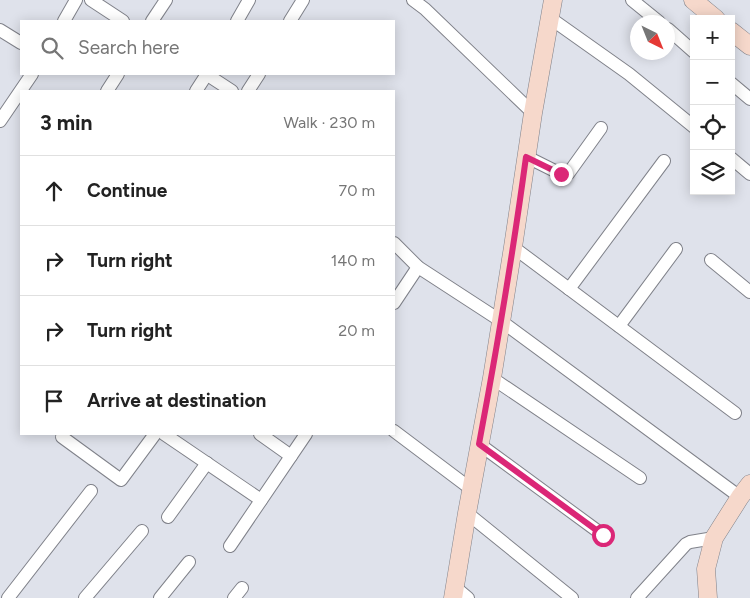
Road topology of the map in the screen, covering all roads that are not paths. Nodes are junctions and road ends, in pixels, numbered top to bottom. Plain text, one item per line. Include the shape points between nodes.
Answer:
1 (76, 0) edge
2 (91, 0) edge
3 (166, 0) edge
4 (249, 0) edge
5 (303, 0) edge
6 (413, 0) edge
7 (553, 0) edge
8 (632, 0) edge
9 (693, 0) edge
10 (650, 15) edge
11 (711, 15) edge
12 (550, 18) junction
13 (65, 20) edge
14 (121, 20) edge
15 (153, 20) edge
16 (238, 20) edge
17 (291, 20) edge
18 (0, 30) edge
19 (735, 34) edge
20 (675, 35) edge
21 (20, 42) edge
22 (750, 46) edge
23 (690, 48) edge
24 (31, 75) edge
25 (117, 75) edge
26 (206, 75) edge
27 (208, 75) edge
28 (258, 75) edge
29 (735, 87) edge
30 (22, 90) edge
31 (108, 90) edge
32 (197, 90) edge
33 (231, 90) edge
34 (249, 90) edge
35 (20, 93) edge
36 (750, 99) edge
37 (533, 113) junction
38 (0, 121) edge
39 (690, 124) edge
40 (601, 128) dead end
41 (526, 157) junction
42 (664, 161) dead end
43 (735, 161) edge
44 (750, 174) edge
45 (395, 244) edge
46 (513, 247) junction
47 (676, 249) dead end
48 (710, 260) dead end
49 (418, 267) junction
50 (569, 289) junction
51 (750, 292) edge
52 (395, 302) edge
53 (501, 322) junction
54 (618, 326) junction
55 (492, 378) junction
56 (736, 413) dead end
57 (395, 432) edge
58 (154, 435) edge
59 (165, 435) edge
60 (261, 435) edge
61 (305, 435) edge
62 (62, 437) dead end
63 (479, 444) junction
64 (291, 456) junction
65 (207, 463) junction
66 (640, 478) dead end
67 (471, 489) junction
68 (745, 491) edge
69 (91, 492) dead end
70 (261, 500) junction
71 (467, 513) junction
72 (168, 518) dead end
73 (142, 531) dead end
74 (603, 535) dead end
75 (714, 538) junction
76 (230, 546) dead end
77 (189, 562) dead end
78 (459, 594) edge
79 (8, 598) edge
80 (85, 598) edge
81 (160, 598) edge
82 (572, 598) edge
83 (637, 598) edge
84 (708, 598) edge

1 - 13 street
2 - 14 street
3 - 15 street
4 - 16 street
5 - 17 street
6 - 37 street
7 - 12 street
8 - 10 street
9 - 11 street
12 - 37 street
12 - 39 street via 635,78
18 - 21 street
19 - 22 street
20 - 23 street
24 - 30 street
25 - 31 street
26 - 32 street
27 - 33 street
28 - 34 street
29 - 36 street
35 - 38 street
37 - 41 street
40 - 41 street via 568,174 561,174
41 - 46 street
42 - 50 street
43 - 44 street
45 - 49 street
46 - 50 street
46 - 53 street
47 - 54 street
48 - 51 street
49 - 52 street
49 - 53 street
50 - 54 street
53 - 55 street
53 - 68 street
54 - 56 street
55 - 63 street
55 - 66 street
57 - 67 street
58 - 62 street via 121,480
59 - 65 street
60 - 64 street
61 - 64 street
63 - 67 street
63 - 74 street
64 - 70 street
65 - 70 street
65 - 72 street
67 - 71 street
68 - 75 street
69 - 79 street
70 - 76 street
71 - 78 street
71 - 82 street
73 - 80 street
75 - 83 street via 686,544
75 - 84 street via 706,568
77 - 81 street

